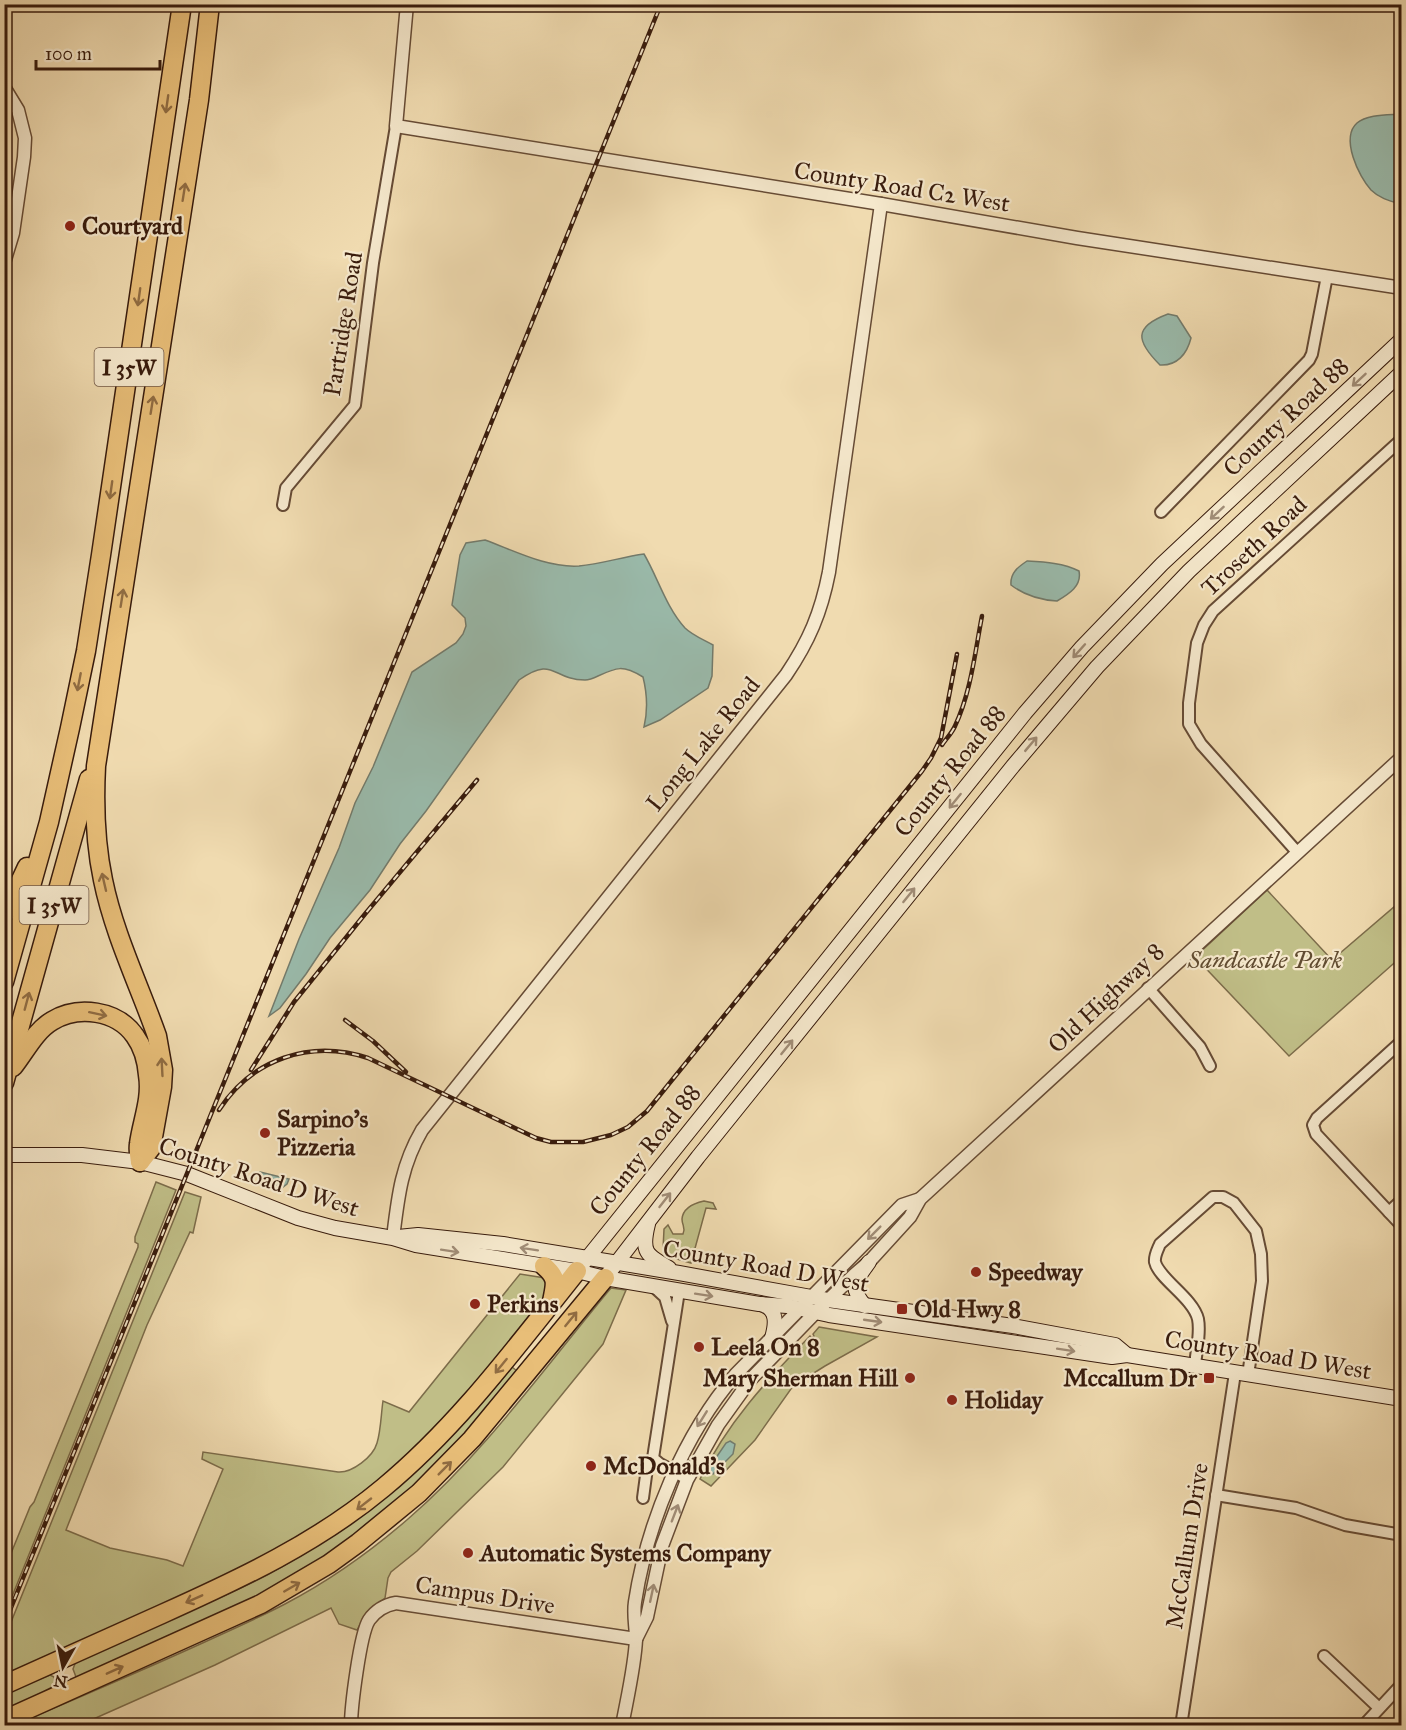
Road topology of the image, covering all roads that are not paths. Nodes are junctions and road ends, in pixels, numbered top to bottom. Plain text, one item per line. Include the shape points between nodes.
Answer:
1 (182, 4) edge
2 (210, 4) edge
3 (407, 4) edge
4 (4, 87) edge
5 (396, 126) junction
6 (880, 204) junction
7 (4, 263) edge
8 (1327, 276) junction
9 (1401, 288) edge
10 (1401, 339) edge
11 (1401, 372) edge
12 (1401, 439) edge
13 (283, 505) dead end
14 (1161, 512) dead end
15 (70, 728) junction
16 (101, 733) junction
17 (1401, 757) edge
18 (1297, 852) junction
19 (4, 916) edge
20 (4, 982) edge
21 (1148, 988) junction
22 (1401, 1041) edge
23 (1210, 1066) dead end
24 (5, 1080) edge
25 (4, 1155) edge
26 (140, 1162) junction
27 (920, 1199) junction
28 (1401, 1200) edge
29 (1389, 1212) junction
30 (649, 1220) junction
31 (1401, 1226) edge
32 (393, 1238) junction
33 (616, 1262) junction
34 (869, 1262) junction
35 (582, 1265) junction
36 (544, 1266) junction
37 (679, 1273) junction
38 (604, 1278) junction
39 (653, 1285) junction
40 (679, 1291) junction
41 (811, 1298) junction
42 (828, 1300) junction
43 (551, 1304) junction
44 (759, 1304) junction
45 (865, 1306) junction
46 (800, 1309) junction
47 (816, 1312) junction
48 (673, 1330) junction
49 (772, 1338) junction
50 (1127, 1355) junction
51 (1195, 1366) junction
52 (1242, 1374) junction
53 (1401, 1399) edge
54 (653, 1458) junction
55 (675, 1472) junction
56 (687, 1480) junction
57 (1216, 1495) junction
58 (643, 1498) dead end
59 (1401, 1535) edge
60 (636, 1639) junction
61 (1324, 1656) dead end
62 (10, 1682) edge
63 (1401, 1684) edge
64 (1379, 1708) junction
65 (4, 1720) edge
66 (351, 1725) edge
67 (622, 1725) edge
68 (1181, 1725) edge
69 (1363, 1725) edge

1 -> 15 highway, I 35W via 97,584
16 -> 2 highway, I 35W via 199,100
3 - 5 street
4 - 7 street via 18,110 25,145 14,233
5 - 6 street, County Road C2 West
5 - 13 street, Partridge Road via 355,405 286,488
6 - 8 street, County Road C2 West
6 - 32 street, Long Lake Road via 829,572 810,635 786,675 422,1130 402,1177
8 - 9 street, County Road C2 West
8 - 14 street via 1309,360
10 -> 35 main road, County Road 88 via 1162,564 1062,669
30 -> 11 main road, County Road 88 via 1083,683 1189,571
12 - 18 street, Troseth Road via 1213,611 1197,643 1189,724 1201,744
15 - 19 highway via 30,861
15 - 20 highway, I 35W via 37,869
24 -> 16 highway, I 35W
26 -> 16 highway via 151,1148 163,1070 157,1036 111,910 100,862 94,796
17 - 18 street, Old Highway 8
18 - 21 street, Old Highway 8
21 - 23 street via 1200,1047
21 - 27 street, Old Highway 8
22 - 29 street via 1313,1125 1316,1134
24 -> 26 highway via 42,1029 59,1017 93,1012 122,1024 136,1037 149,1078
25 - 26 main road, County Road D West via 82,1155
26 - 32 main road, County Road D West via 187,1174 298,1218
27 - 34 street, Old Highway 8 via 910,1217
27 -> 41 street, Old Highway 8 via 902,1205
28 - 29 street
29 - 31 street
30 - 33 main road, County Road 88
30 - 37 main road via 647,1252
35 -> 32 main road, County Road D West via 503,1244 418,1235
32 -> 36 main road, County Road D West
33 - 35 main road, County Road D West
33 - 37 main road, County Road D West
33 - 38 main road, County Road 88
34 - 42 street, Old Highway 8
34 - 45 main road via 854,1285
35 - 36 main road, County Road D West
35 - 38 main road, County Road D West
35 - 43 highway
36 - 43 highway via 554,1278
37 - 41 main road, County Road D West
38 - 39 main road, County Road D West
65 -> 38 highway via 261,1604 358,1543 419,1493 472,1439
39 - 40 main road, County Road D West
39 - 48 street via 665,1297
40 -> 44 main road, County Road D West
40 - 48 street
41 - 42 main road, County Road D West
41 - 46 street, Old Highway 8
42 - 45 main road, County Road D West
42 - 47 street, Old Highway 8
43 -> 62 highway via 438,1439 355,1510 257,1570
44 - 46 main road, County Road D West
44 - 49 main road via 774,1316
45 - 50 main road, County Road D West via 991,1322 1115,1345
46 - 47 main road, County Road D West
46 - 49 street, Old Highway 8
47 -> 50 main road, County Road D West via 1112,1357
47 - 56 street, Old Highway 8 via 751,1379 718,1425
48 - 54 street
49 -> 55 street, Old Highway 8 via 712,1403
50 - 51 main road, County Road D West
51 - 52 main road, County Road D West
51 - 52 street, McCallum Drive via 1198,1317 1160,1270 1155,1262 1156,1253 1160,1244 1213,1197 1223,1197 1234,1203 1256,1232 1261,1254 1262,1281
52 - 53 main road, County Road D West
52 - 57 street, McCallum Drive
54 - 55 street
54 - 58 street via 647,1468
55 - 56 street
55 - 60 street, Old Highway 8 via 644,1562 634,1608
60 -> 56 street, Old Highway 8 via 647,1617 662,1546
57 - 59 street via 1296,1508 1345,1525
57 - 68 street, McCallum Drive
60 - 66 street, Campus Drive via 391,1604 376,1612 366,1626
60 - 67 street
61 - 64 street
63 - 64 street
64 - 69 street

